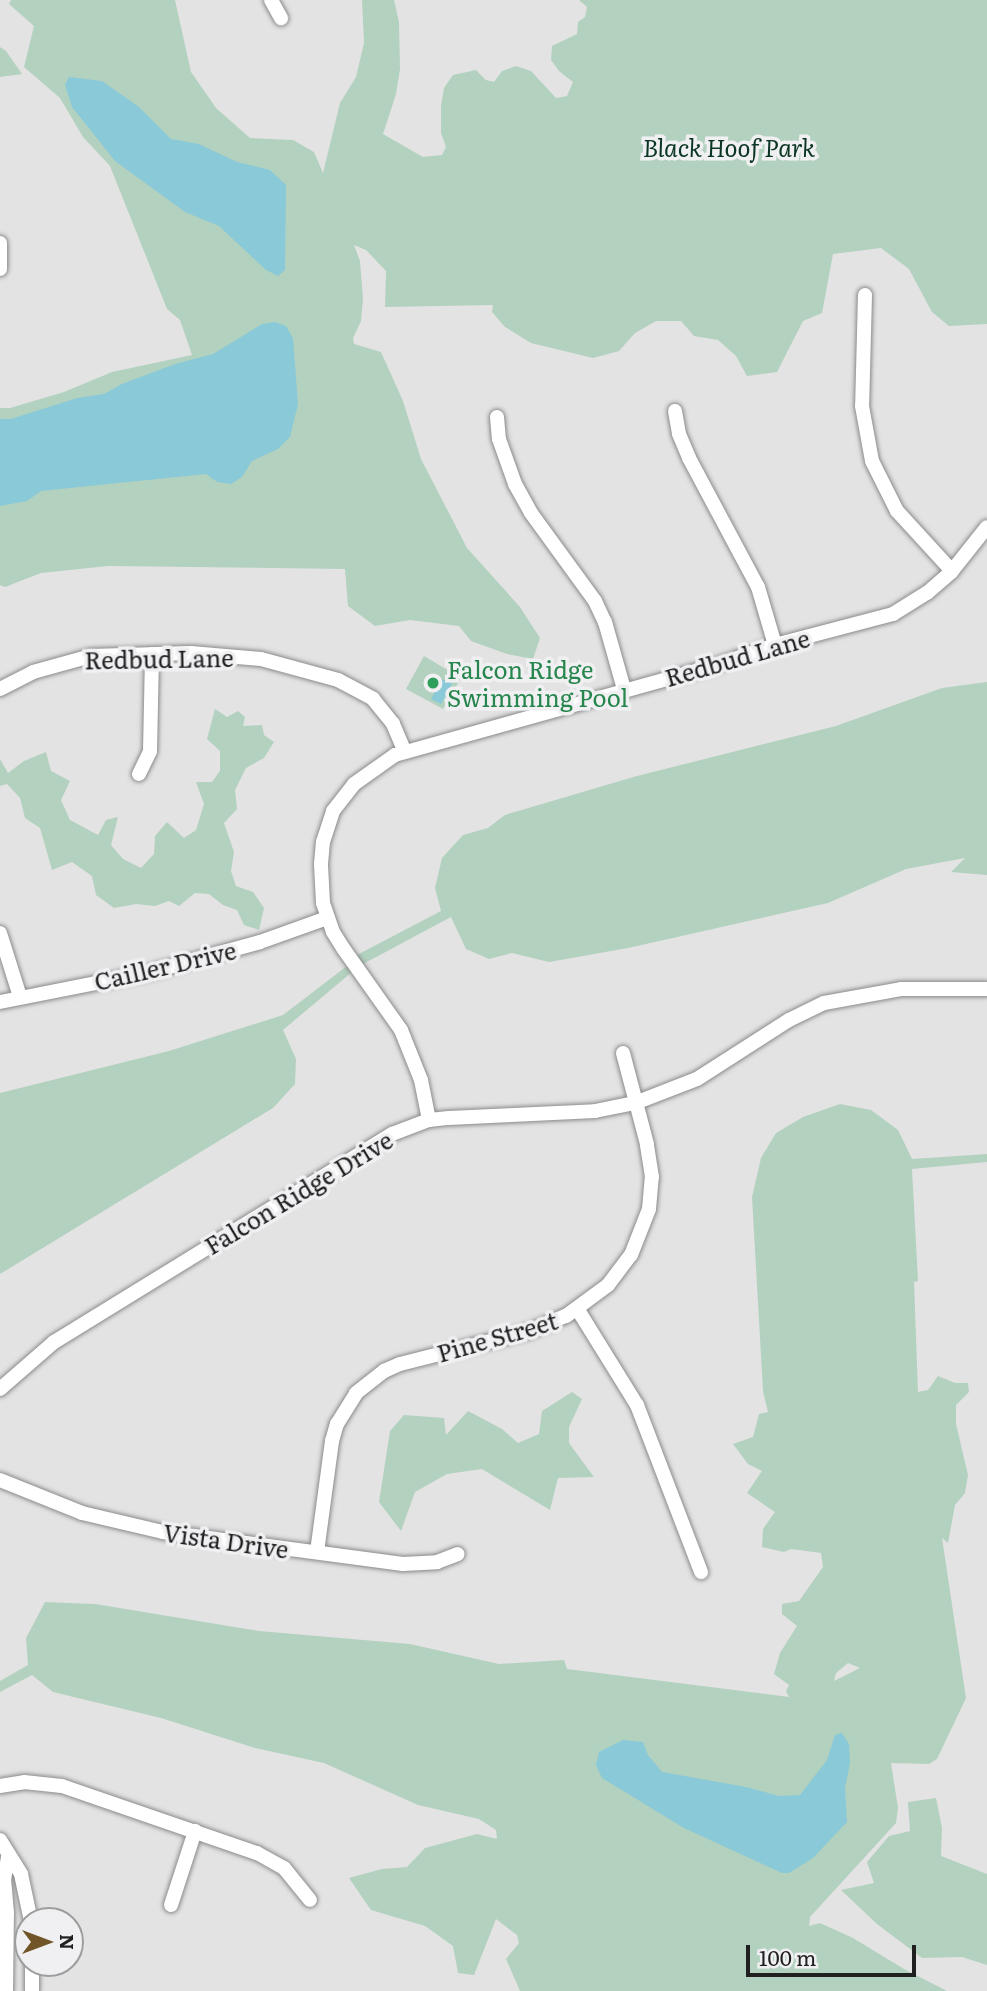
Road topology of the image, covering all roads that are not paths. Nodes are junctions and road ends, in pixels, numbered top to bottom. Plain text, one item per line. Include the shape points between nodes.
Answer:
1 (271, 0) edge
2 (281, 18) dead end
3 (0, 243) edge
4 (0, 269) edge
5 (865, 295) dead end
6 (675, 411) dead end
7 (497, 417) dead end
8 (987, 527) edge
9 (952, 571) junction
10 (775, 645) junction
11 (152, 654) junction
12 (0, 689) edge
13 (624, 690) junction
14 (405, 752) junction
15 (138, 774) dead end
16 (327, 918) junction
17 (0, 933) edge
18 (987, 989) edge
19 (20, 997) junction
20 (0, 1002) edge
21 (623, 1053) dead end
22 (635, 1103) junction
23 (429, 1120) junction
24 (578, 1310) junction
25 (0, 1389) edge
26 (0, 1480) edge
27 (317, 1552) junction
28 (458, 1553) dead end
29 (701, 1572) dead end
30 (0, 1786) edge
31 (195, 1831) junction
32 (0, 1840) edge
33 (8, 1857) junction
34 (310, 1900) dead end
35 (171, 1905) dead end
36 (28, 1907) edge
37 (6, 1991) edge

1 - 2 street
3 - 4 street
5 - 9 street via 862,406 872,461 897,511
6 - 10 street via 689,458 758,587
7 - 13 street via 499,439 515,484 595,601
8 - 9 street, Redbud Lane
9 - 10 street, Redbud Lane via 893,614
10 - 13 street, Redbud Lane
11 - 12 street, Redbud Lane via 77,658
11 - 14 street, Redbud Lane via 239,656 338,680 373,699 393,724
11 - 15 street via 150,751
13 - 14 street, Redbud Lane
14 - 16 street via 369,771 333,811 321,864
16 - 19 street, Cailler Drive via 260,942 147,972
16 - 23 street via 401,1030 421,1080
17 - 19 street
18 - 22 street, Falcon Ridge Drive via 901,989 824,1003 696,1079
19 - 20 street, Cailler Drive
21 - 22 street
22 - 23 street, Falcon Ridge Drive via 595,1111
22 - 24 street, Pine Street via 650,1161 649,1209 621,1270
23 - 25 street, Falcon Ridge Drive via 363,1150 65,1335
24 - 27 street, Pine Street via 530,1331 400,1364 355,1393 332,1441
24 - 29 street via 637,1405
26 - 27 street, Vista Drive via 122,1524
27 - 28 street, Vista Drive via 419,1564
30 - 31 street via 24,1782 62,1786
31 - 34 street via 271,1859 295,1879
31 - 35 street
32 - 33 street
33 - 36 street via 21,1874
33 - 37 street via 4,1880

